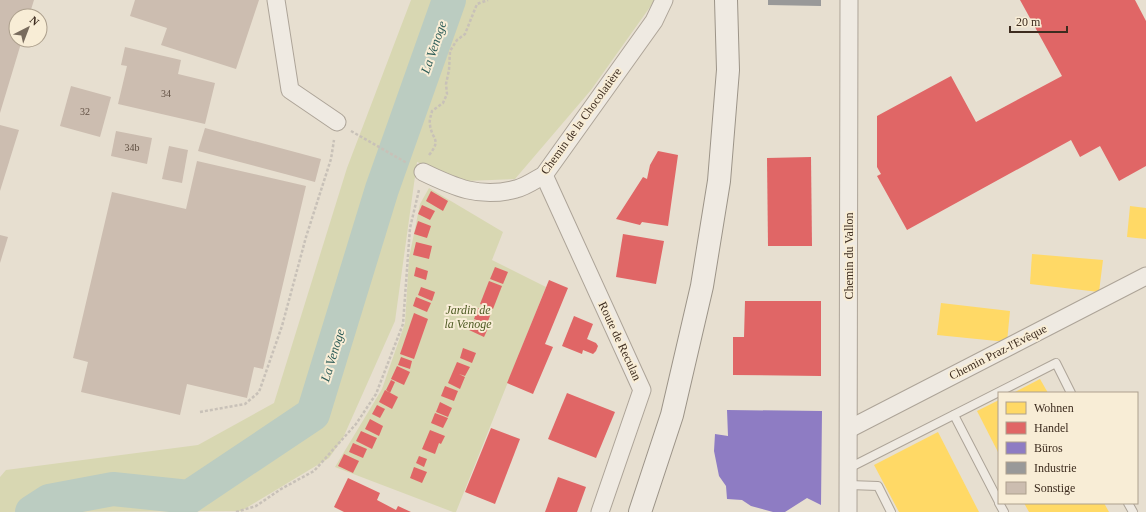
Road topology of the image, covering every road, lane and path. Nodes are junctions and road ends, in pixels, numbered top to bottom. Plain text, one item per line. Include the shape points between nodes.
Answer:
1 (276, 0) edge
2 (488, 0) edge
3 (664, 0) edge
4 (726, 0) edge
5 (849, 0) edge
6 (336, 122) joint
7 (364, 138) dead end
8 (416, 168) junction
9 (544, 175) junction
10 (1146, 276) edge
11 (999, 392) edge
12 (1071, 392) edge
13 (998, 393) edge
14 (200, 412) dead end
15 (954, 415) junction
16 (850, 429) junction
17 (849, 477) junction
18 (998, 501) edge
19 (236, 512) edge
20 (600, 512) edge
21 (640, 512) edge
22 (848, 512) edge
23 (891, 512) edge

1 - 6 street via 290,90
2 - 8 path via 477,4 465,34 457,40 450,51 447,94 443,103 432,111 430,123 436,139 435,147
3 - 9 street, Chemin de la Chocolatière via 654,21
4 - 21 main road via 728,70 721,158 702,286 672,415
5 - 16 street, Chemin du Vallon
6 - 14 path via 330,159 282,326 259,392 245,404
7 - 8 path
8 - 9 street, Chemin de la Chocolatière via 453,187 484,194 516,189
8 - 19 path via 403,324 376,394 356,424 314,471 256,506
9 - 20 street, Route de Reculan via 642,390
10 - 16 street, Chemin Praz-l'Evêque
11 - 12 lane via 1056,363
13 - 15 lane
15 - 17 lane
15 - 18 lane
16 - 17 street, Chemin du Vallon
17 - 22 street, Chemin du Vallon
17 - 23 lane via 878,486

